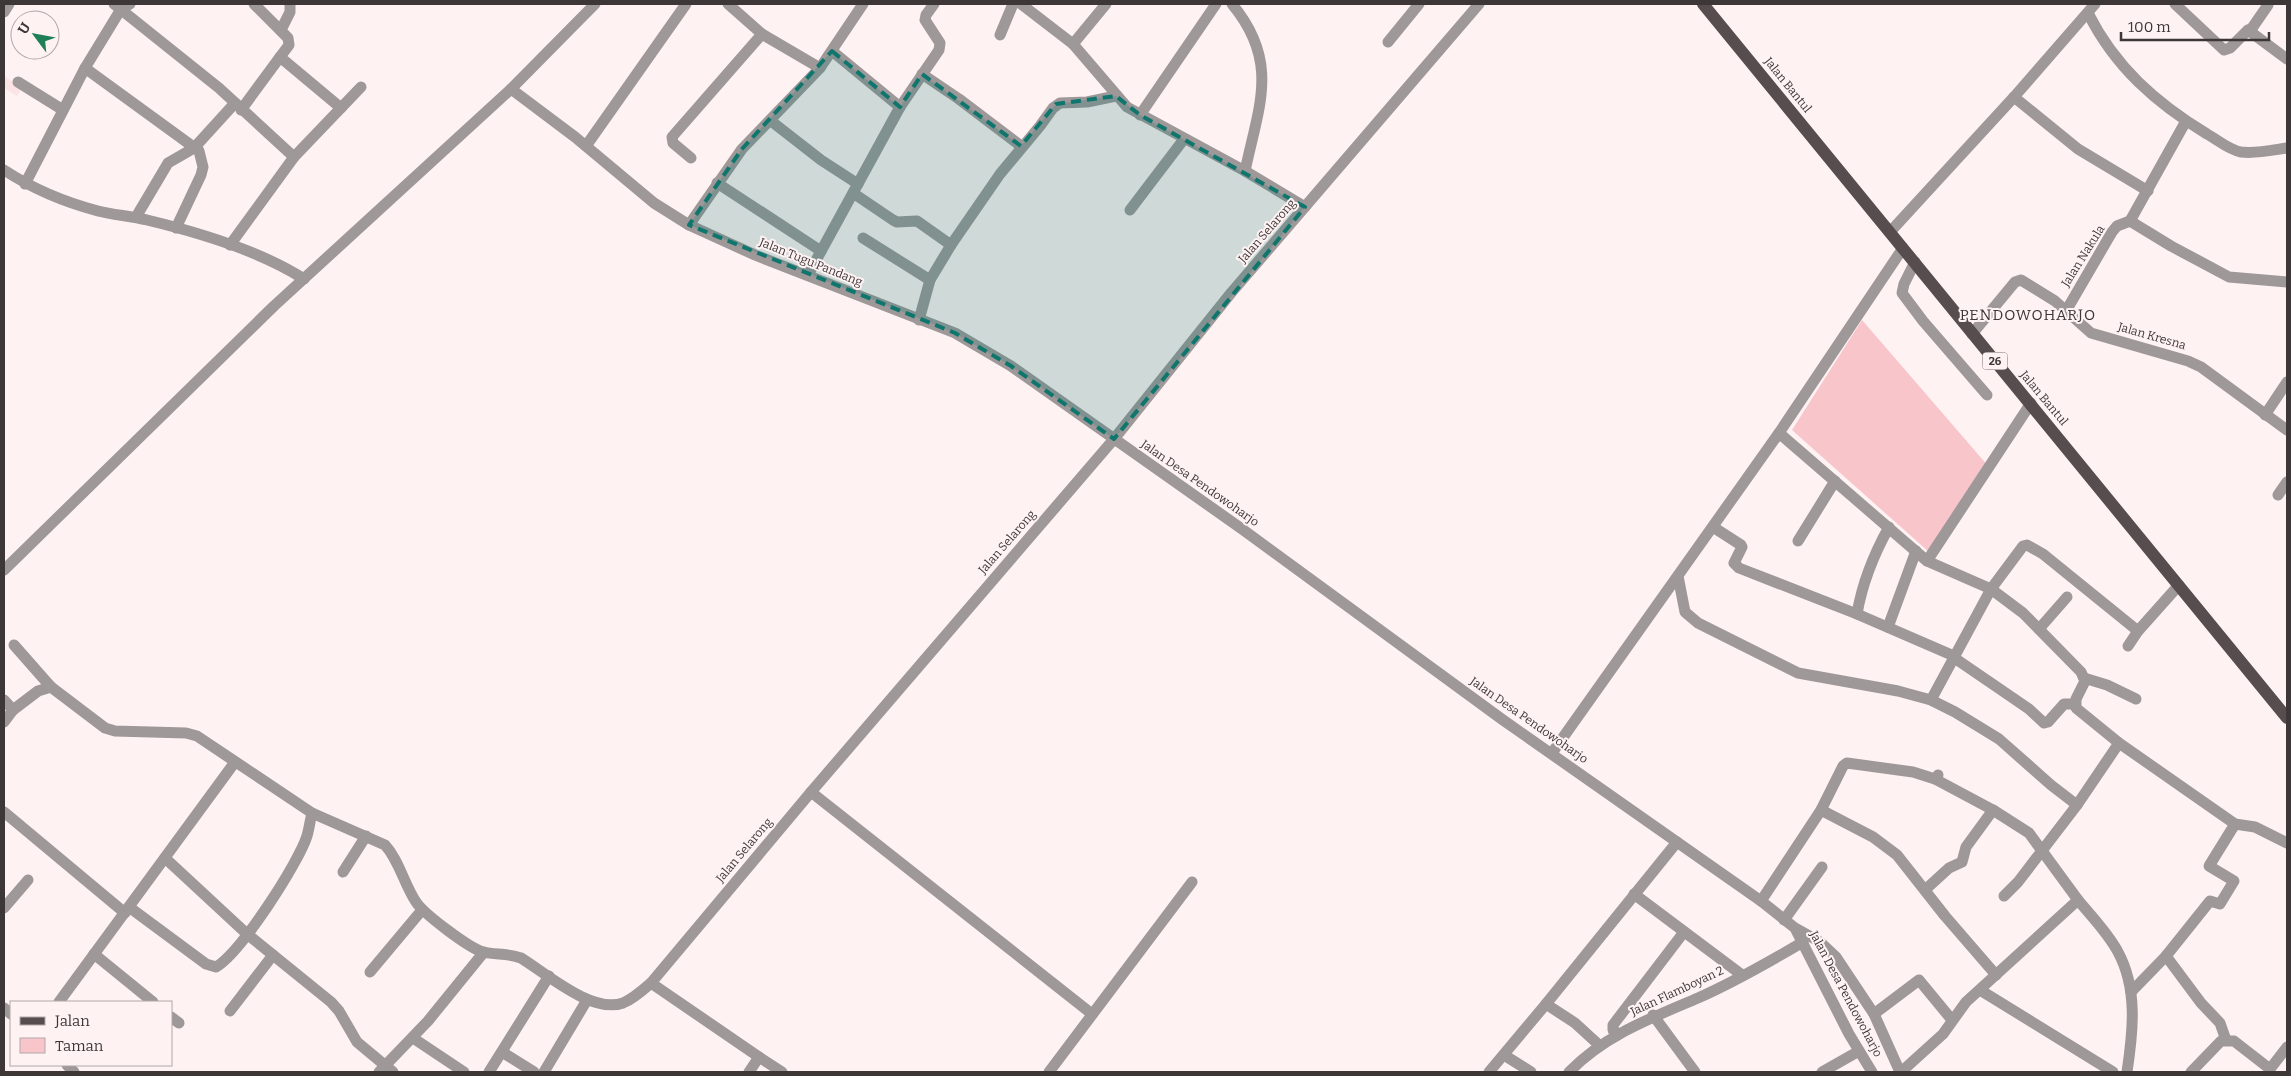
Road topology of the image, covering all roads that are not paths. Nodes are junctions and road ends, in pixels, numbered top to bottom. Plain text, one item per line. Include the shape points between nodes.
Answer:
1 (9, 4) edge
2 (254, 4) edge
3 (290, 4) edge
4 (595, 4) edge
5 (686, 4) edge
6 (728, 4) edge
7 (934, 4) edge
8 (1012, 4) edge
9 (1106, 4) edge
10 (1216, 4) edge
11 (1232, 4) edge
12 (1420, 4) edge
13 (1479, 4) edge
14 (1703, 4) edge
15 (2175, 4) edge
16 (2267, 4) edge
17 (1025, 5) edge
18 (122, 6) edge
19 (856, 6) edge
20 (2091, 8) edge
21 (4, 12) edge
22 (281, 30) junction
23 (2250, 31) junction
24 (762, 34) junction
25 (1000, 35) dead end
26 (1388, 42) dead end
27 (1073, 44) junction
28 (832, 52) junction
29 (280, 57) junction
30 (2287, 59) edge
31 (85, 68) junction
32 (820, 68) junction
33 (922, 74) junction
34 (18, 82) dead end
35 (361, 87) dead end
36 (511, 89) junction
37 (1116, 96) junction
38 (2014, 97) junction
39 (238, 106) junction
40 (900, 107) junction
41 (341, 108) junction
42 (63, 110) junction
43 (1140, 115) junction
44 (771, 121) junction
45 (2186, 121) junction
46 (1184, 139) junction
47 (586, 146) junction
48 (1021, 146) junction
49 (194, 148) junction
50 (2287, 148) edge
51 (294, 157) junction
52 (691, 158) dead end
53 (4, 170) edge
54 (1245, 171) junction
55 (717, 183) junction
56 (24, 184) junction
57 (855, 189) junction
58 (2148, 191) junction
59 (1305, 207) junction
60 (1130, 210) dead end
61 (136, 217) junction
62 (2130, 221) junction
63 (688, 225) junction
64 (176, 228) junction
65 (1890, 232) junction
66 (863, 238) dead end
67 (951, 245) junction
68 (230, 246) junction
69 (1903, 248) junction
70 (821, 251) junction
71 (1915, 262) junction
72 (808, 275) junction
73 (304, 279) junction
74 (930, 280) junction
75 (2287, 282) edge
76 (2066, 311) junction
77 (919, 320) junction
78 (1972, 334) junction
79 (2287, 382) edge
80 (1987, 395) dead end
81 (2031, 403) junction
82 (2265, 415) junction
83 (2287, 430) edge
84 (1779, 433) junction
85 (1114, 439) junction
86 (1835, 481) junction
87 (2287, 482) edge
88 (2278, 495) dead end
89 (1713, 527) junction
90 (1889, 527) junction
91 (1798, 541) dead end
92 (1916, 551) junction
93 (1927, 561) junction
94 (4, 570) edge
95 (1678, 576) junction
96 (2179, 585) junction
97 (1991, 589) junction
98 (2067, 597) dead end
99 (1857, 614) junction
100 (1888, 628) junction
101 (2039, 629) junction
102 (2138, 631) junction
103 (14, 645) dead end
104 (2128, 646) dead end
105 (1954, 656) junction
106 (2084, 678) junction
107 (51, 687) junction
108 (2136, 699) dead end
109 (4, 700) edge
110 (1931, 700) junction
111 (2074, 704) junction
112 (13, 710) junction
113 (2287, 718) edge
114 (4, 722) edge
115 (2119, 743) junction
116 (1552, 753) junction
117 (235, 762) junction
118 (811, 792) junction
119 (2077, 805) junction
120 (1821, 810) junction
121 (1993, 810) junction
122 (4, 812) edge
123 (312, 813) junction
124 (2235, 824) junction
125 (366, 836) junction
126 (1677, 842) junction
127 (2287, 843) edge
128 (2042, 850) junction
129 (165, 858) junction
130 (1822, 867) dead end
131 (344, 872) dead end
132 (28, 880) dead end
133 (1192, 882) dead end
134 (1926, 889) junction
135 (1634, 894) junction
136 (2004, 896) dead end
137 (2078, 900) junction
138 (1761, 901) junction
139 (4, 908) edge
140 (127, 910) junction
141 (422, 910) junction
142 (1784, 920) junction
143 (1795, 928) junction
144 (1684, 932) junction
145 (247, 934) junction
146 (1803, 942) junction
147 (484, 952) junction
148 (94, 954) junction
149 (273, 955) junction
150 (2166, 956) junction
151 (370, 972) dead end
152 (1742, 975) junction
153 (1996, 975) junction
154 (549, 976) junction
155 (651, 983) junction
156 (1980, 990) junction
157 (2131, 992) junction
158 (587, 1000) junction
159 (60, 1001) edge
160 (152, 1001) edge
161 (1546, 1004) junction
162 (230, 1011) dead end
163 (1092, 1014) junction
164 (1874, 1014) junction
165 (1654, 1015) junction
166 (1952, 1020) junction
167 (1619, 1034) junction
168 (412, 1038) junction
169 (2226, 1040) junction
170 (1599, 1045) junction
171 (2287, 1047) edge
172 (1859, 1051) junction
173 (502, 1052) junction
174 (1504, 1055) junction
175 (759, 1057) junction
176 (386, 1070) edge
177 (2272, 1071) edge
178 (464, 1072) edge
179 (489, 1072) edge
180 (534, 1072) edge
181 (544, 1072) edge
182 (749, 1072) edge
183 (782, 1072) edge
184 (1048, 1072) edge
185 (1489, 1072) edge
186 (1531, 1072) edge
187 (1569, 1072) edge
188 (1695, 1072) edge
189 (1822, 1072) edge
190 (1872, 1072) edge
191 (1900, 1072) edge
192 (2113, 1072) edge
193 (2127, 1072) edge
194 (2191, 1072) edge

1 - 21 street
2 - 22 street
3 - 22 street via 290,12
4 - 36 street
5 - 47 street
6 - 24 street
7 - 33 street via 925,20 940,43 939,50
8 - 25 street
9 - 27 street
10 - 43 street
11 - 54 street via 1253,38 1263,66 1263,84
12 - 26 street
13 - 59 street, Jalan Selarong
14 - 65 main road, Jalan Bantul / 26
15 - 23 street via 2224,50 2230,48 2245,31
16 - 23 street
17 - 27 street
18 - 31 street
18 - 39 street
19 - 28 street
20 - 38 street
20 - 45 street via 2103,41 2122,66 2153,96
22 - 29 street via 289,45
23 - 30 street
24 - 32 street
24 - 52 street via 672,137 673,143
27 - 37 street
28 - 32 street
28 - 40 street
29 - 39 street
29 - 41 street
31 - 42 street
31 - 49 street
32 - 44 street
33 - 40 street
33 - 48 street
34 - 42 street
35 - 41 street
36 - 47 street, Jalan Tugu Pandang
36 - 73 street
37 - 43 street
37 - 48 street via 1056,104
38 - 58 street via 2078,149
38 - 65 street
39 - 49 street
39 - 51 street
40 - 57 street
41 - 51 street
42 - 56 street
43 - 46 street
44 - 55 street via 742,150
44 - 57 street
45 - 50 street via 2241,152
45 - 58 street
46 - 54 street
46 - 60 street
47 - 63 street, Jalan Tugu Pandang via 654,203
48 - 67 street
49 - 61 street via 168,163
49 - 64 street via 199,151 203,167
51 - 68 street
53 - 56 street
54 - 59 street
55 - 63 street
55 - 70 street
56 - 61 street via 64,201
57 - 67 street via 893,220 917,221
57 - 70 street
58 - 62 street
59 - 85 street, Jalan Selarong
61 - 64 street
62 - 75 street via 2229,277
62 - 76 street, Jalan Nakula via 2112,232
63 - 72 street, Jalan Tugu Pandang
64 - 68 street
65 - 69 main road, Jalan Bantul / 26
66 - 74 street
67 - 74 street
68 - 73 street via 285,267
69 - 71 main road, Jalan Bantul / 26
69 - 84 street
70 - 72 street
71 - 78 main road, Jalan Bantul / 26
71 - 80 street via 1902,292
72 - 77 street, Jalan Tugu Pandang
73 - 94 street
74 - 77 street
76 - 78 street, Jalan Kresna via 2040,290 2018,280
76 - 82 street, Jalan Kresna via 2091,333 2201,367
77 - 85 street, Jalan Tugu Pandang via 982,347
78 - 81 main road, Jalan Bantul / 26
79 - 82 street
81 - 93 street
81 - 96 main road, Jalan Bantul / 26
82 - 83 street, Jalan Kresna
84 - 86 street
84 - 89 street
85 - 116 street, Jalan Desa Pendowoharjo
85 - 118 street, Jalan Selarong
86 - 90 street
86 - 91 street
87 - 88 street
89 - 95 street
89 - 99 street via 1741,544 1734,560 1739,568
90 - 92 street
90 - 99 street via 1872,562
92 - 93 street
92 - 100 street
93 - 97 street
95 - 110 street via 1687,616 1778,665 1798,673
95 - 116 street
96 - 102 street
96 - 113 main road, Jalan Bantul / 26
97 - 101 street via 2023,612
97 - 102 street via 2015,555 2027,545 2043,554
97 - 105 street
98 - 101 street
99 - 100 street
100 - 105 street
101 - 106 street
102 - 104 street
103 - 107 street
105 - 110 street
105 - 111 street via 2044,723 2064,704
106 - 108 street
106 - 111 street via 2083,688
107 - 112 street via 38,691
107 - 117 street via 105,728 186,733 197,736
109 - 112 street
110 - 119 street via 1984,728
111 - 115 street
112 - 114 street
115 - 119 street
115 - 124 street
116 - 126 street, Jalan Desa Pendowoharjo
117 - 123 street
117 - 129 street
118 - 155 street, Jalan Selarong
118 - 163 street
119 - 128 street
120 - 121 street via 1840,770 1847,764 1937,777
120 - 134 street via 1855,826 1884,845
120 - 138 street
121 - 128 street via 2024,830
121 - 134 street via 1966,847 1962,862 1949,868
122 - 140 street
123 - 125 street
123 - 145 street via 307,837 297,858
124 - 127 street via 2255,827
124 - 150 street via 2209,866 2234,881 2220,904 2210,900
125 - 131 street
125 - 141 street via 389,850
126 - 135 street
126 - 138 street, Jalan Desa Pendowoharjo
128 - 136 street
128 - 137 street
129 - 140 street
129 - 145 street
130 - 142 street
132 - 139 street
133 - 163 street
134 - 153 street
135 - 144 street
135 - 161 street
137 - 153 street
137 - 157 street via 2119,953
138 - 142 street, Jalan Desa Pendowoharjo
140 - 145 street via 212,966 221,964
140 - 148 street
141 - 147 street
141 - 151 street
142 - 143 street, Jalan Desa Pendowoharjo
143 - 146 street, Jalan Desa Pendowoharjo
143 - 164 street via 1820,942 1836,957
144 - 152 street
144 - 167 street via 1613,1026
145 - 149 street
146 - 152 street, Jalan Flamboyan 2
146 - 172 street, Jalan Desa Pendowoharjo
147 - 154 street via 510,954
147 - 168 street
148 - 159 street
148 - 160 street
149 - 162 street
149 - 176 street via 331,1002 357,1042
150 - 157 street
150 - 169 street via 2220,1023
152 - 165 street, Jalan Flamboyan 2
153 - 156 street
154 - 158 street
154 - 173 street
155 - 158 street, Jalan Selarong via 625,1002 605,1006
155 - 175 street
156 - 166 street
156 - 192 street
157 - 193 street via 2133,1035
158 - 181 street
161 - 170 street
161 - 174 street
163 - 184 street
164 - 166 street via 1919,980
164 - 191 street
165 - 167 street, Jalan Flamboyan 2
165 - 188 street
166 - 191 street via 1943,1034
167 - 170 street, Jalan Flamboyan 2
168 - 176 street
168 - 178 street
169 - 177 street via 2234,1041
169 - 194 street via 2212,1049
170 - 187 street, Jalan Flamboyan 2
171 - 177 street
172 - 189 street
172 - 190 street, Jalan Desa Pendowoharjo
173 - 179 street
173 - 180 street
174 - 185 street
174 - 186 street
175 - 182 street
175 - 183 street

